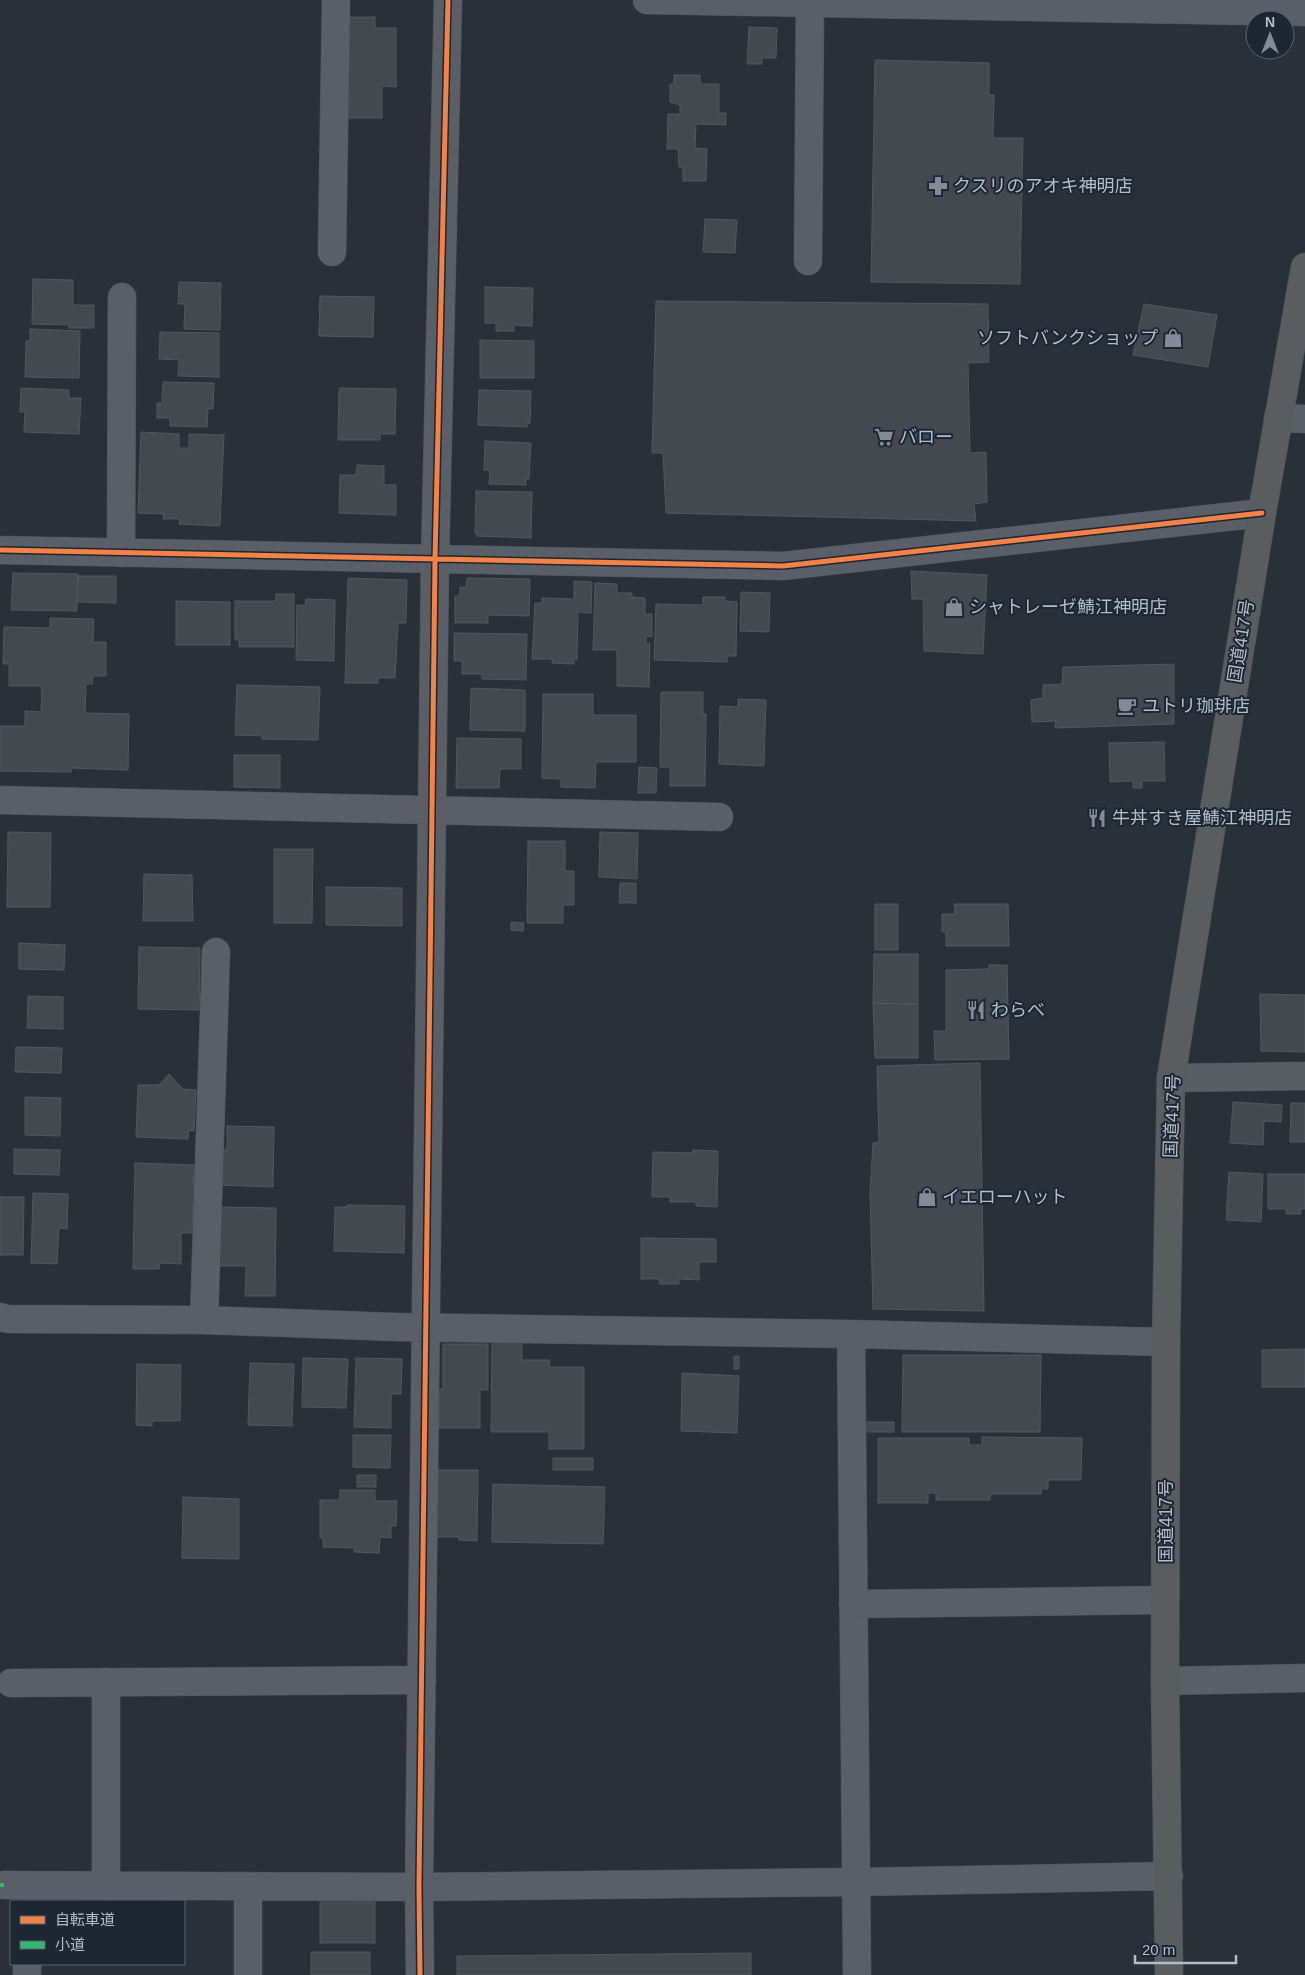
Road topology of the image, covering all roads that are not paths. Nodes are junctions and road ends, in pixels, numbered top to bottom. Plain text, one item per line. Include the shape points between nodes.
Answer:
1 (336, 0) edge
2 (448, 0) edge
3 (647, 0) edge
4 (810, 3) junction
5 (1305, 12) edge
6 (332, 252) dead end
7 (808, 261) dead end
8 (1305, 267) edge
9 (122, 297) dead end
10 (1278, 418) junction
11 (1305, 419) edge
12 (1262, 514) junction
13 (0, 550) edge
14 (121, 553) junction
15 (435, 560) junction
16 (0, 800) edge
17 (433, 810) junction
18 (718, 817) dead end
19 (216, 952) dead end
20 (1305, 1076) edge
21 (1171, 1078) junction
22 (0, 1317) edge
23 (204, 1320) junction
24 (427, 1327) junction
25 (851, 1334) junction
26 (1166, 1342) junction
27 (1166, 1600) junction
28 (854, 1604) junction
29 (1305, 1678) edge
30 (422, 1680) junction
31 (1165, 1681) junction
32 (106, 1682) junction
33 (11, 1683) dead end
34 (1169, 1876) junction
35 (856, 1882) junction
36 (106, 1886) junction
37 (248, 1886) junction
38 (419, 1887) junction
39 (19, 1891) edge
40 (248, 1975) edge
41 (420, 1975) edge
42 (857, 1975) edge
43 (1169, 1975) edge

1 - 6 street
2 - 15 street
3 - 4 street
4 - 5 street
4 - 7 street
8 - 10 highway, 国道417号
9 - 14 street
10 - 11 street
10 - 12 highway, 国道417号
12 - 15 street via 784,566
12 - 21 highway, 国道417号
13 - 14 street
14 - 15 street
15 - 17 street
16 - 17 street
17 - 18 street
17 - 24 street
19 - 23 street
20 - 21 street
21 - 26 highway, 国道417号
22 - 23 street
23 - 24 street
24 - 25 street
24 - 30 street
25 - 26 street
25 - 28 street
26 - 27 highway, 国道417号
27 - 28 street
27 - 31 highway, 国道417号
28 - 35 street
29 - 31 street
30 - 32 street
30 - 38 street
31 - 34 highway, 国道417号
32 - 33 street
32 - 36 street
34 - 35 street
34 - 43 highway, 国道417号
35 - 38 street
35 - 42 street
36 - 37 street
36 - 39 street
37 - 38 street
37 - 40 street
38 - 41 street

